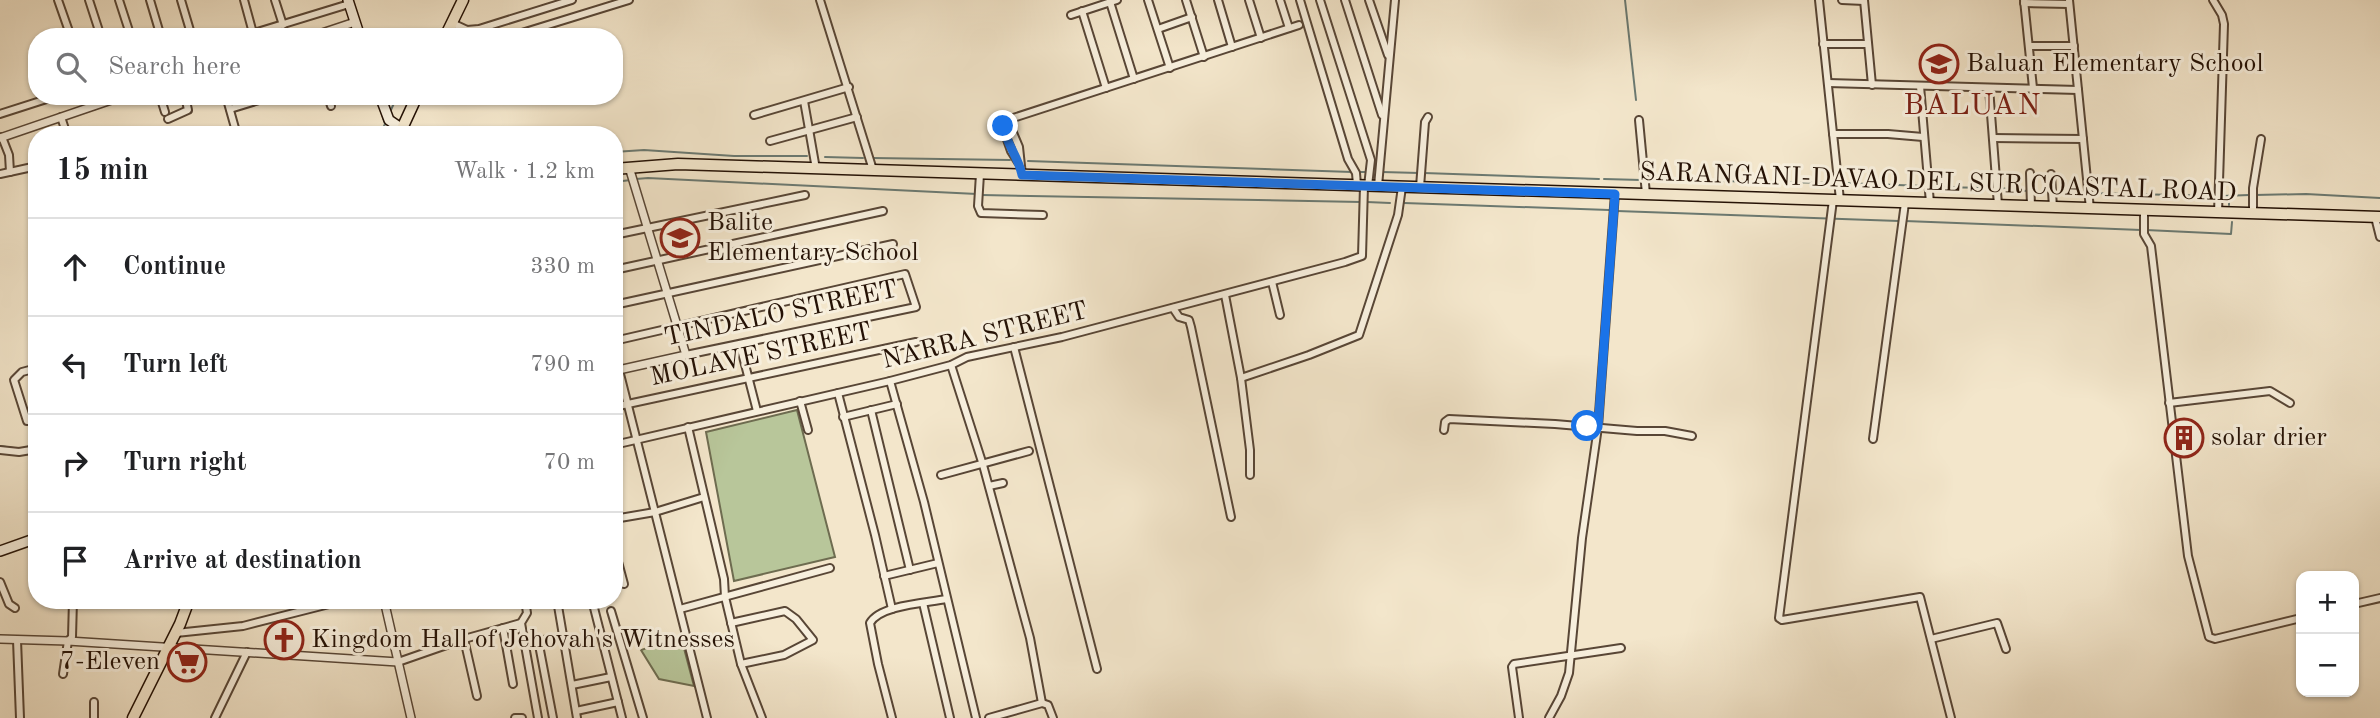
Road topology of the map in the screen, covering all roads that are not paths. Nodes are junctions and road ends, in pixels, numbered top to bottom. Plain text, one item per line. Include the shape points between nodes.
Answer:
1 (58, 0) edge
2 (89, 0) edge
3 (119, 0) edge
4 (150, 0) edge
5 (181, 0) edge
6 (244, 0) edge
7 (275, 0) edge
8 (463, 0) edge
9 (572, 0) edge
10 (629, 0) edge
11 (820, 0) edge
12 (1148, 0) edge
13 (1186, 0) edge
14 (1218, 0) edge
15 (1248, 0) edge
16 (1280, 0) edge
17 (1300, 0) edge
18 (1320, 0) edge
19 (1345, 0) edge
20 (1370, 0) edge
21 (1395, 0) edge
22 (1819, 0) edge
23 (1842, 0) edge
24 (1864, 0) edge
25 (2213, 0) edge
26 (1113, 1) edge
27 (349, 2) edge
28 (2024, 2) edge
29 (2069, 2) edge
30 (1082, 11) junction
31 (1071, 15) dead end
32 (1192, 17) junction
33 (355, 22) junction
34 (452, 23) junction
35 (283, 24) junction
36 (1299, 25) dead end
37 (68, 28) edge
38 (98, 28) edge
39 (128, 28) edge
40 (158, 28) edge
41 (189, 28) edge
42 (252, 28) edge
43 (270, 28) edge
44 (337, 28) edge
45 (357, 28) edge
46 (450, 28) edge
47 (463, 28) edge
48 (482, 28) edge
49 (538, 28) edge
50 (1289, 28) junction
51 (1158, 29) junction
52 (1261, 38) junction
53 (1823, 44) junction
54 (1868, 44) junction
55 (2029, 46) junction
56 (2074, 46) junction
57 (1232, 47) junction
58 (1205, 57) junction
59 (1390, 59) junction
60 (1170, 68) junction
61 (1134, 79) junction
62 (1828, 83) junction
63 (1872, 85) junction
64 (1920, 86) junction
65 (849, 87) junction
66 (1105, 88) junction
67 (1989, 88) junction
68 (2034, 88) junction
69 (2078, 90) junction
70 (804, 101) junction
71 (28, 105) edge
72 (96, 105) edge
73 (163, 105) edge
74 (187, 105) edge
75 (229, 105) edge
76 (243, 105) edge
77 (383, 105) edge
78 (414, 105) edge
79 (93, 106) joint
80 (230, 109) junction
81 (0, 114) edge
82 (754, 116) dead end
83 (61, 117) junction
84 (857, 117) junction
85 (1428, 117) dead end
86 (1384, 120) junction
87 (1639, 120) dead end
88 (36, 125) joint
89 (33, 126) edge
90 (64, 126) edge
91 (235, 126) edge
92 (395, 126) edge
93 (405, 126) edge
94 (28, 128) edge
95 (810, 128) junction
96 (1833, 134) junction
97 (1, 137) edge
98 (1923, 137) junction
99 (1993, 138) junction
100 (2083, 139) junction
101 (2261, 139) dead end
102 (770, 141) dead end
103 (1371, 160) junction
104 (1380, 160) junction
105 (28, 168) edge
106 (816, 169) junction
107 (873, 170) junction
108 (1021, 170) junction
109 (623, 171) edge
110 (10, 172) junction
111 (630, 172) junction
112 (2030, 173) dead end
113 (0, 174) edge
114 (980, 174) junction
115 (2051, 174) dead end
116 (1367, 186) junction
117 (1402, 187) junction
118 (1420, 187) junction
119 (1615, 194) junction
120 (1646, 194) junction
121 (805, 195) dead end
122 (1836, 200) junction
123 (1905, 202) junction
124 (1930, 203) junction
125 (1998, 205) junction
126 (2031, 207) junction
127 (2053, 208) junction
128 (2090, 209) junction
129 (2144, 210) junction
130 (883, 211) dead end
131 (2218, 213) junction
132 (2253, 214) junction
133 (1044, 215) dead end
134 (2378, 217) edge
135 (648, 228) junction
136 (623, 233) edge
137 (2380, 237) edge
138 (893, 244) dead end
139 (658, 260) junction
140 (623, 268) edge
141 (1272, 282) junction
142 (667, 292) junction
143 (1224, 295) junction
144 (623, 302) edge
145 (1172, 308) junction
146 (1280, 315) dead end
147 (677, 326) junction
148 (623, 339) edge
149 (916, 342) dead end
150 (740, 345) junction
151 (1014, 347) junction
152 (686, 355) junction
153 (951, 365) junction
154 (28, 370) edge
155 (623, 370) edge
156 (748, 377) junction
157 (1241, 378) junction
158 (890, 381) junction
159 (623, 389) edge
160 (838, 393) junction
161 (800, 401) junction
162 (2169, 403) junction
163 (2290, 403) dead end
164 (628, 404) junction
165 (897, 404) junction
166 (623, 405) edge
167 (871, 410) junction
168 (757, 411) junction
169 (843, 417) junction
170 (28, 421) edge
171 (688, 427) junction
172 (1598, 427) junction
173 (808, 430) dead end
174 (1444, 430) dead end
175 (1692, 436) dead end
176 (1873, 439) dead end
177 (637, 440) junction
178 (623, 443) edge
179 (0, 450) edge
180 (28, 450) edge
181 (1029, 451) dead end
182 (983, 465) junction
183 (941, 475) dead end
184 (1250, 475) dead end
185 (1003, 484) dead end
186 (989, 486) junction
187 (704, 497) junction
188 (654, 512) junction
189 (623, 517) edge
190 (1231, 517) dead end
191 (28, 541) edge
192 (0, 551) edge
193 (938, 563) junction
194 (831, 568) dead end
195 (910, 570) junction
196 (884, 576) junction
197 (623, 580) edge
198 (0, 582) edge
199 (624, 584) dead end
200 (725, 597) junction
201 (2380, 598) edge
202 (946, 599) junction
203 (923, 603) junction
204 (2359, 603) edge
205 (15, 608) dead end
206 (74, 609) edge
207 (185, 609) edge
208 (315, 609) edge
209 (386, 609) edge
210 (526, 609) edge
211 (558, 609) edge
212 (594, 609) edge
213 (680, 609) junction
214 (892, 609) junction
215 (611, 611) dead end
216 (2296, 619) edge
217 (521, 623) junction
218 (731, 623) junction
219 (503, 628) junction
220 (176, 633) junction
221 (562, 638) junction
222 (0, 639) edge
223 (464, 639) junction
224 (1931, 639) junction
225 (17, 640) junction
226 (68, 641) junction
227 (169, 647) junction
228 (1621, 648) dead end
229 (2007, 649) dead end
230 (247, 652) junction
231 (1572, 654) junction
232 (398, 662) junction
233 (741, 664) junction
234 (1097, 669) dead end
235 (63, 674) dead end
236 (611, 677) junction
237 (513, 684) dead end
238 (572, 685) junction
239 (477, 696) dead end
240 (94, 702) dead end
241 (618, 702) junction
242 (1042, 703) junction
243 (577, 714) edge
244 (947, 717) edge
245 (20, 718) edge
246 (94, 718) edge
247 (133, 718) edge
248 (215, 718) edge
249 (411, 718) edge
250 (515, 718) edge
251 (522, 718) edge
252 (538, 718) edge
253 (553, 718) edge
254 (622, 718) edge
255 (643, 718) edge
256 (707, 718) edge
257 (762, 718) edge
258 (892, 718) edge
259 (976, 718) edge
260 (989, 718) edge
261 (1053, 718) edge
262 (1519, 718) edge
263 (1549, 718) edge
264 (1951, 718) edge

1 - 37 street
2 - 38 street
3 - 39 street
4 - 40 street
5 - 41 street
6 - 42 street
7 - 35 street
8 - 34 main road
9 - 48 street
10 - 49 street
11 - 65 street
12 - 51 street
13 - 32 street
14 - 57 street
15 - 52 street
16 - 50 street
17 - 116 street via 1348,159
18 - 103 street
19 - 86 street
20 - 59 street
21 - 59 street
22 - 53 street
23 - 24 street
24 - 54 street
25 - 131 street via 2224,24
26 - 30 street
26 - 61 street
27 - 33 main road
27 - 35 street
28 - 29 street
28 - 55 street
29 - 56 street
30 - 31 street
30 - 66 street
32 - 51 street
32 - 58 street
33 - 44 street
33 - 45 main road
34 - 46 main road
34 - 47 street
35 - 43 street
36 - 50 street
50 - 52 street
51 - 60 street
52 - 57 street
53 - 54 street
53 - 62 street
54 - 63 street
55 - 56 street
55 - 68 street
56 - 69 street
57 - 58 street
58 - 60 street
59 - 86 street
60 - 61 street
61 - 66 street
62 - 63 street
62 - 96 street
63 - 64 street
64 - 67 street
64 - 98 street
65 - 70 street
65 - 84 street
66 - 108 street via 1002,123 1019,148
67 - 68 street
67 - 99 street
68 - 69 street
69 - 100 street
70 - 82 street
70 - 95 street
71 - 81 street
72 - 79 street
73 - 74 street via 167,115 188,110
75 - 80 street
76 - 80 street
77 - 92 main road
78 - 93 main road
79 - 83 street
80 - 91 street
83 - 88 street
83 - 90 street
84 - 95 street
84 - 107 street
85 - 118 street
86 - 104 street
87 - 120 street
88 - 89 street
94 - 97 street
95 - 102 street
95 - 106 street
96 - 98 street
96 - 122 street
97 - 110 street
98 - 124 street
99 - 100 street
99 - 125 street
100 - 128 street
101 - 132 street
103 - 104 street
103 - 116 street
104 - 116 street
105 - 110 street
106 - 107 main road, SARANGANI-DAVAO DEL SUR COASTAL ROAD
106 - 111 main road, SARANGANI-DAVAO DEL SUR COASTAL ROAD via 678,164
107 - 114 main road, SARANGANI-DAVAO DEL SUR COASTAL ROAD
108 - 114 main road, SARANGANI-DAVAO DEL SUR COASTAL ROAD
108 - 116 main road, SARANGANI-DAVAO DEL SUR COASTAL ROAD
109 - 111 main road, SARANGANI-DAVAO DEL SUR COASTAL ROAD
110 - 113 street
111 - 135 street
112 - 126 street
114 - 133 street via 979,209 983,214
115 - 127 street
116 - 117 main road, SARANGANI-DAVAO DEL SUR COASTAL ROAD
116 - 141 street, NARRA STREET via 1362,256
117 - 118 main road, SARANGANI-DAVAO DEL SUR COASTAL ROAD
117 - 157 street via 1398,215 1359,335
118 - 119 main road, SARANGANI-DAVAO DEL SUR COASTAL ROAD
119 - 120 main road, SARANGANI-DAVAO DEL SUR COASTAL ROAD
119 - 172 street
120 - 122 main road, SARANGANI-DAVAO DEL SUR COASTAL ROAD
121 - 135 street
122 - 123 main road, SARANGANI-DAVAO DEL SUR COASTAL ROAD
122 - 224 street via 1779,618 1920,597
123 - 124 main road, SARANGANI-DAVAO DEL SUR COASTAL ROAD
123 - 176 street
124 - 125 main road, SARANGANI-DAVAO DEL SUR COASTAL ROAD
125 - 126 main road, SARANGANI-DAVAO DEL SUR COASTAL ROAD
126 - 127 main road, SARANGANI-DAVAO DEL SUR COASTAL ROAD
127 - 128 main road, SARANGANI-DAVAO DEL SUR COASTAL ROAD
128 - 129 main road, SARANGANI-DAVAO DEL SUR COASTAL ROAD
129 - 131 main road, SARANGANI-DAVAO DEL SUR COASTAL ROAD
129 - 162 street
130 - 139 street
131 - 132 main road, SARANGANI-DAVAO DEL SUR COASTAL ROAD
132 - 134 main road, SARANGANI-DAVAO DEL SUR COASTAL ROAD
134 - 137 street
135 - 136 street
135 - 139 street
138 - 142 street
139 - 140 street
139 - 142 street
141 - 143 street, NARRA STREET
141 - 146 street
142 - 144 street
142 - 147 street
143 - 145 street, NARRA STREET
143 - 157 street
145 - 151 street, NARRA STREET
145 - 190 street via 1189,320 1191,327
147 - 148 street
147 - 150 street, TINDALO STREET via 905,274 916,307
147 - 152 street
149 - 156 street, MOLAVE STREET
150 - 152 street, TINDALO STREET
150 - 156 street
151 - 153 street, NARRA STREET
151 - 234 street
152 - 155 street, TINDALO STREET
153 - 158 street, NARRA STREET
153 - 182 street
154 - 170 street via 14,380
156 - 164 street, MOLAVE STREET
156 - 168 street
157 - 184 street
158 - 160 street, NARRA STREET
158 - 165 street
159 - 164 street
160 - 161 street, NARRA STREET
160 - 169 street
161 - 168 street, NARRA STREET
161 - 173 street
162 - 163 street via 2270,391
162 - 216 street via 2188,556 2209,637
164 - 166 street, MOLAVE STREET
164 - 177 street
165 - 167 street
165 - 193 street
167 - 169 street
167 - 195 street
168 - 171 street, NARRA STREET
169 - 196 street
171 - 177 street, NARRA STREET
171 - 187 street
172 - 174 street via 1449,419
172 - 175 street
172 - 231 street
177 - 178 street, NARRA STREET
177 - 188 street
179 - 180 street
181 - 182 street
182 - 183 street
182 - 186 street
185 - 186 street
186 - 242 street via 1030,638
187 - 188 street
187 - 200 street
188 - 189 street
188 - 213 street
191 - 192 main road
193 - 195 street
193 - 202 street
194 - 200 street
195 - 196 street
196 - 214 street
197 - 199 street
198 - 205 street
200 - 213 street
200 - 218 street
201 - 204 street
202 - 203 street
202 - 259 street
203 - 214 street
203 - 244 street
206 - 226 street
207 - 220 main road
208 - 220 street via 243,626
209 - 232 street
210 - 217 street
211 - 221 street
212 - 236 street
213 - 256 street
214 - 258 street via 875,615 869,626
215 - 255 street
217 - 219 street
217 - 252 street
218 - 233 street
218 - 233 street via 785,611 813,639 784,655
219 - 223 street
219 - 237 street
220 - 227 main road
221 - 238 street
221 - 253 street via 543,640 539,645
222 - 225 street
223 - 232 street
223 - 239 street
224 - 229 street via 1997,623
224 - 264 street
225 - 226 street
225 - 245 street
226 - 227 street
226 - 235 street
227 - 230 street
227 - 247 main road
228 - 231 street
230 - 232 street
230 - 248 street
231 - 262 street via 1514,664
231 - 263 street via 1566,685
232 - 249 street
233 - 257 street
236 - 238 street
236 - 241 street
238 - 243 street
240 - 246 street
241 - 243 street
241 - 254 street
242 - 260 street
242 - 261 street via 1048,705
250 - 251 street

